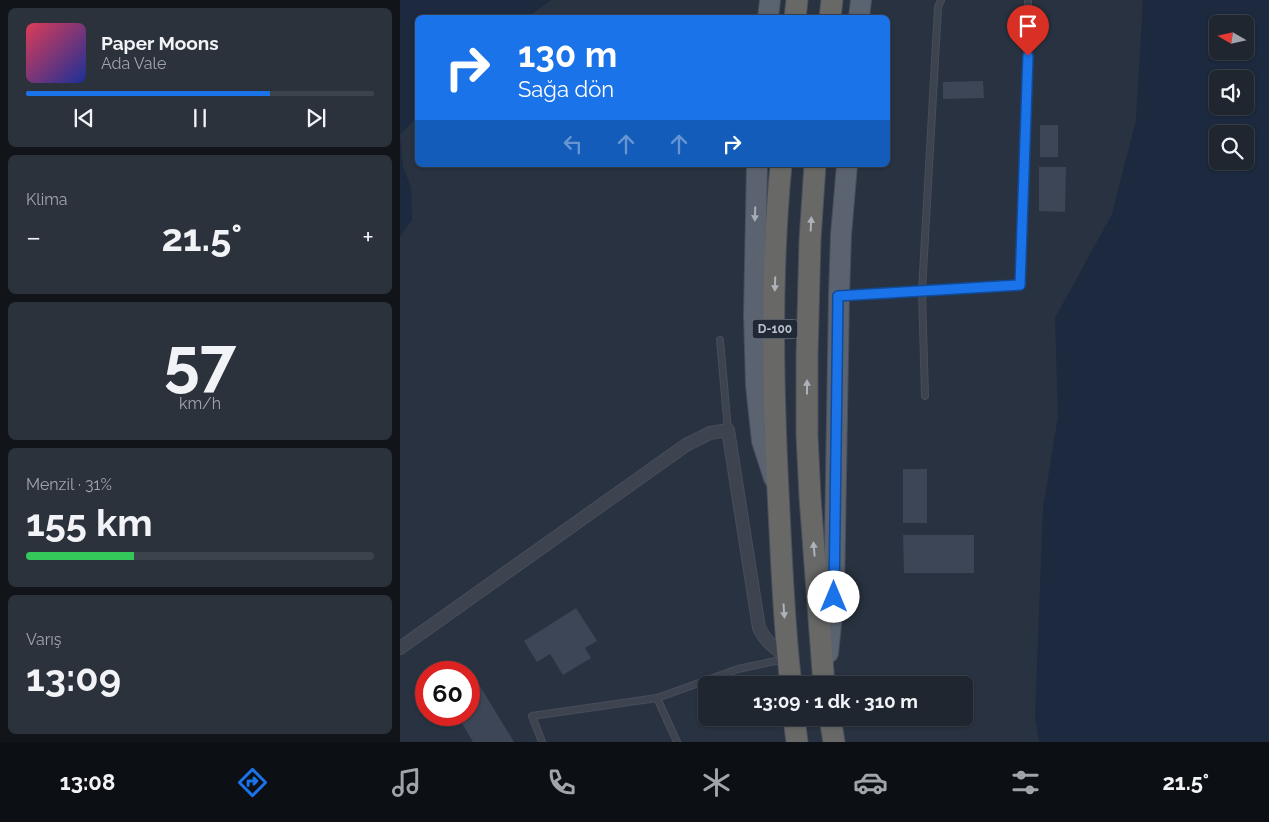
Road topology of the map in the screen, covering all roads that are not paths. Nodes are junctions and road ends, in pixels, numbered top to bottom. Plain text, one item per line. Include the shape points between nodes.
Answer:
1 (770, 0) edge
2 (797, 0) edge
3 (832, 0) edge
4 (861, 0) edge
5 (941, 0) edge
6 (1028, 0) edge
7 (768, 15) edge
8 (795, 15) edge
9 (830, 15) edge
10 (859, 15) edge
11 (757, 167) edge
12 (781, 167) edge
13 (815, 167) edge
14 (847, 167) edge
15 (922, 291) junction
16 (838, 296) junction
17 (720, 340) dead end
18 (925, 396) dead end
19 (728, 430) junction
20 (778, 492) junction
21 (400, 648) edge
22 (788, 658) junction
23 (790, 676) edge
24 (823, 676) edge
25 (825, 676) edge
26 (657, 698) junction
27 (795, 726) edge
28 (831, 726) edge
29 (542, 742) edge
30 (677, 742) edge
31 (797, 742) edge
32 (834, 742) edge

1 - 7 main road
2 - 8 highway
3 - 9 highway
4 - 10 main road
5 - 15 lane via 938,7
6 - 15 lane via 1020,285
11 -> 20 main road via 756,385 762,441
12 -> 20 highway, D-100 via 775,292 774,422
24 -> 13 highway, D-100 via 807,435 810,240
14 - 16 main road
15 - 16 lane
15 - 18 lane
16 - 25 main road via 834,597
17 - 19 lane
19 - 21 street via 710,433 686,445
19 - 22 street via 760,628 764,638
20 -> 22 highway, D-100
22 - 23 highway, D-100
22 - 26 lane via 738,669
26 - 29 lane via 532,716
26 - 30 lane
27 - 31 highway
28 - 32 highway

